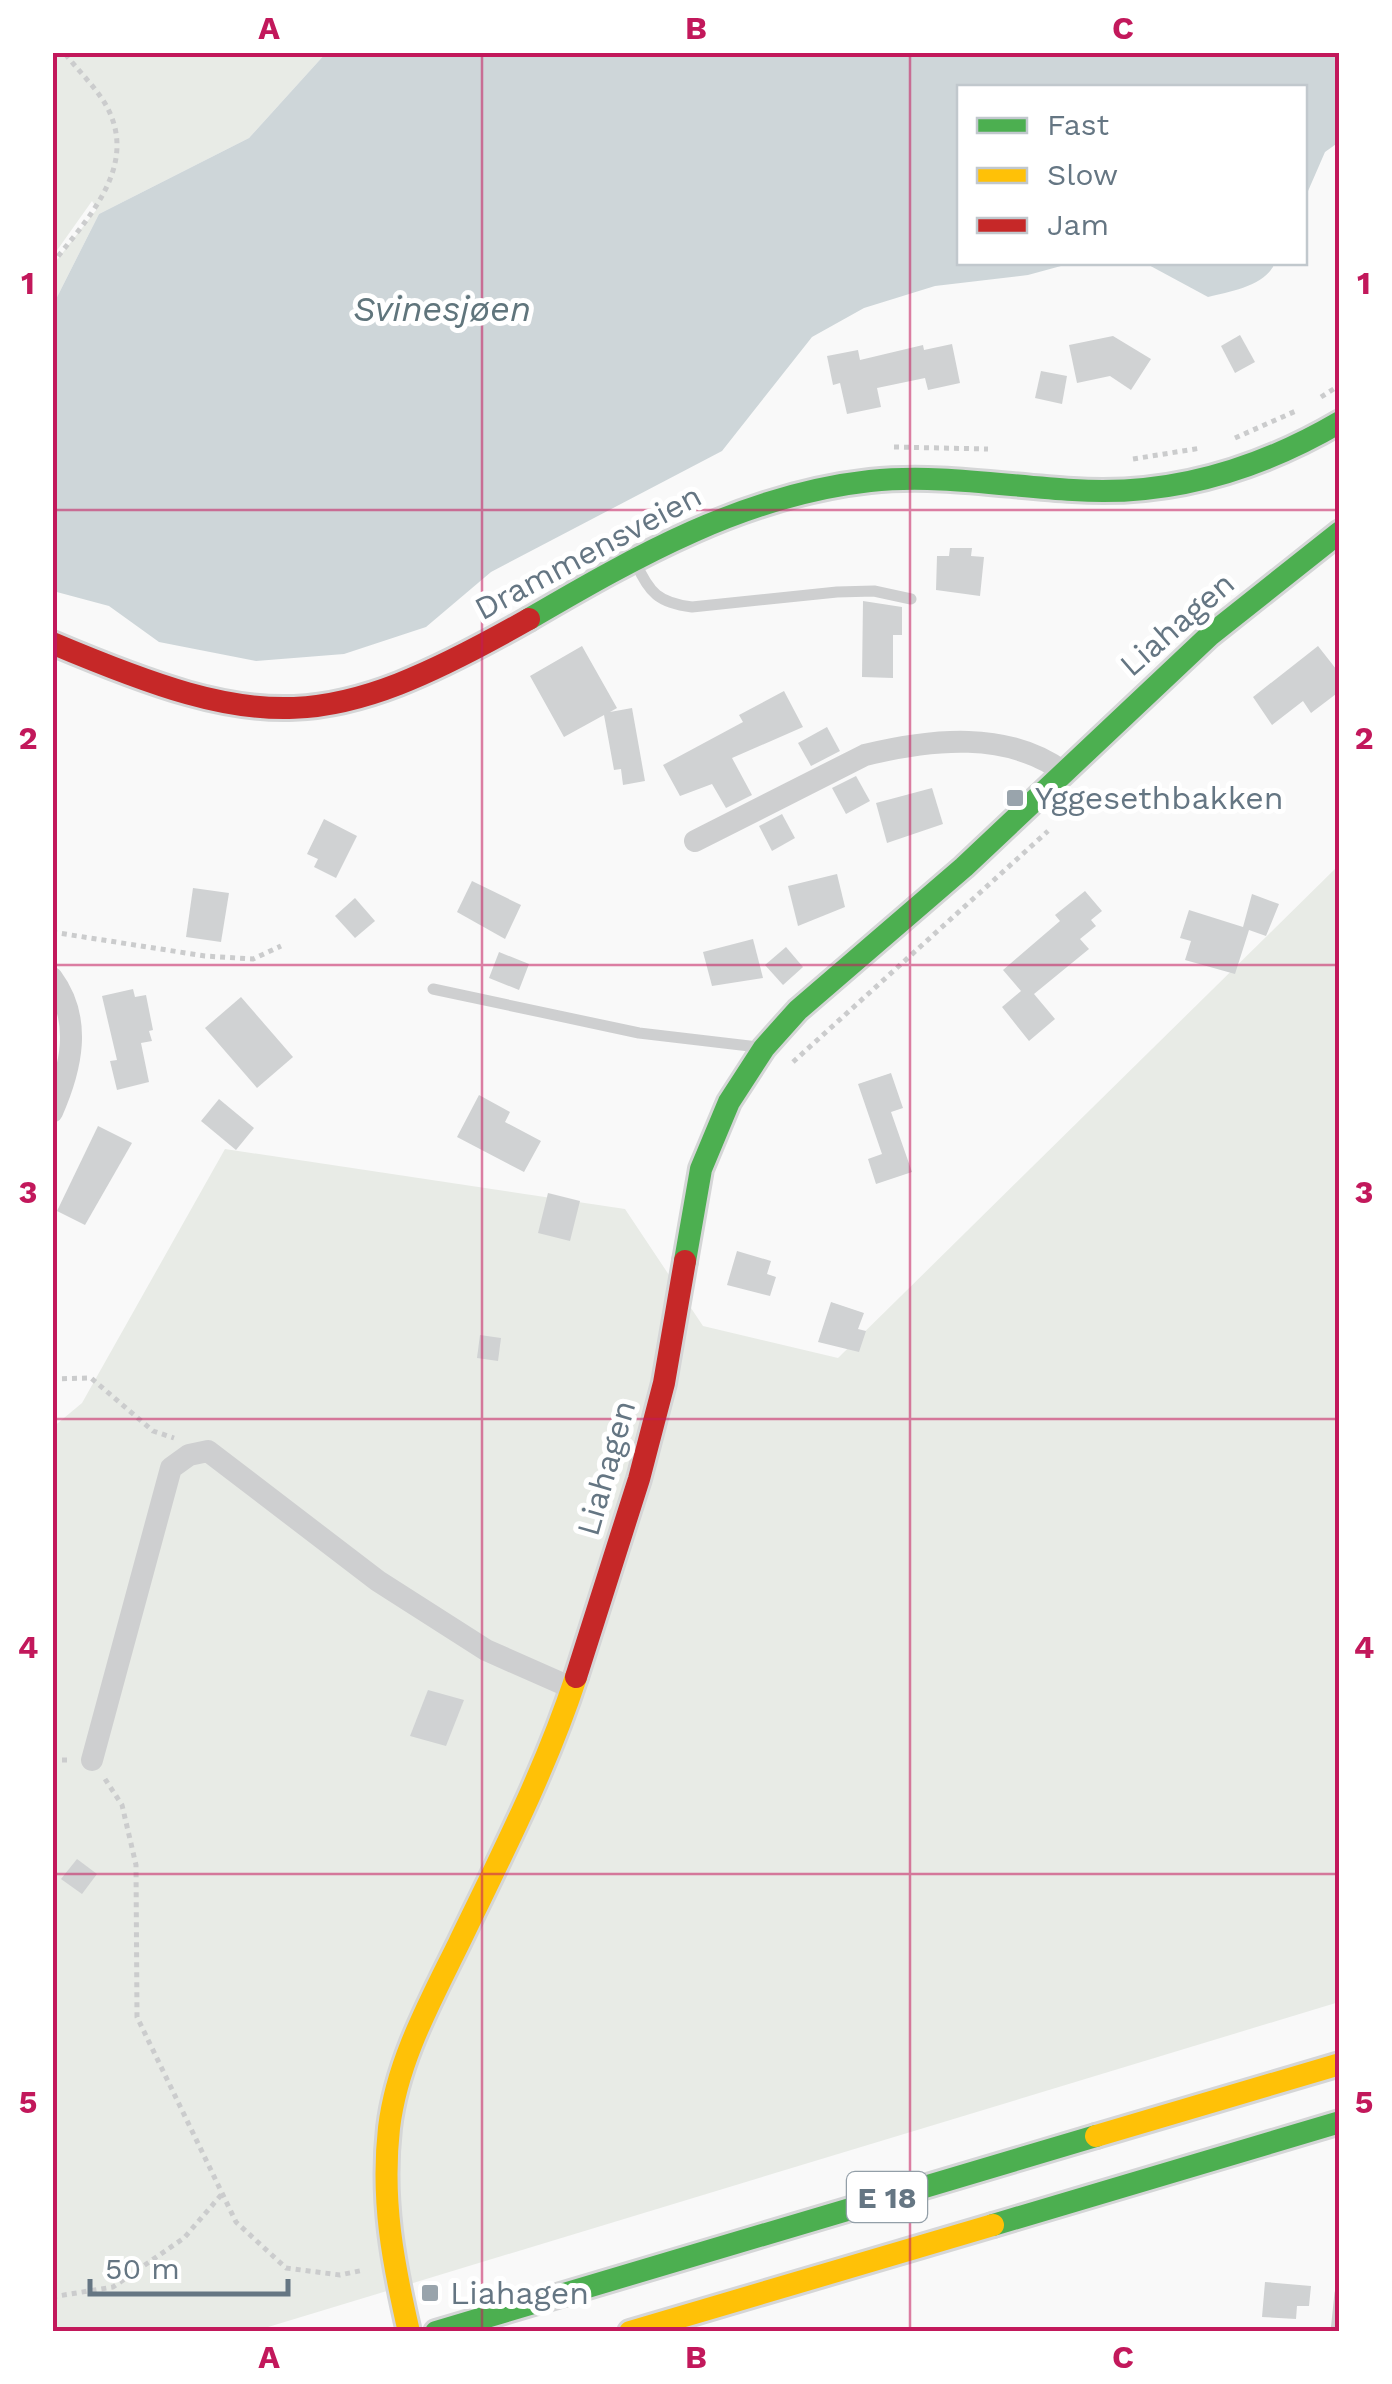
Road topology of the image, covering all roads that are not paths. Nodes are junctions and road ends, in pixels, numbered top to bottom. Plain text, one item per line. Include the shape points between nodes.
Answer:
1 (1340, 422) edge
2 (1340, 532) edge
3 (634, 559) junction
4 (911, 598) dead end
5 (52, 643) edge
6 (1065, 772) junction
7 (695, 841) dead end
8 (52, 978) edge
9 (433, 988) dead end
10 (764, 1048) junction
11 (52, 1112) edge
12 (572, 1688) junction
13 (92, 1760) road end
14 (1340, 2064) edge
15 (1340, 2122) edge
16 (1340, 2293) edge
17 (409, 2332) edge
18 (436, 2332) edge
19 (630, 2332) edge
20 (1336, 2332) edge

1 - 3 main road, Drammensveien via 1249,467 1151,490 1090,492 932,478 830,487 734,512
2 - 6 main road, Liahagen via 1210,636
3 - 4 lane via 652,595 667,604 874,591
3 - 5 main road, Drammensveien via 422,676 317,708 206,702
6 - 7 street via 1003,745 888,749
6 - 10 main road, Liahagen via 798,1010
8 - 11 street via 72,1036 69,1074
9 - 10 lane via 639,1032
10 - 12 main road, Liahagen via 729,1102 702,1169 664,1383
12 - 13 street via 486,1650 378,1581 208,1452 171,1468
12 - 17 main road, Liahagen via 516,1828 413,2038 397,2088 386,2189 392,2265
14 - 18 main road, E 18
15 - 19 main road, E 18
16 - 20 lane

